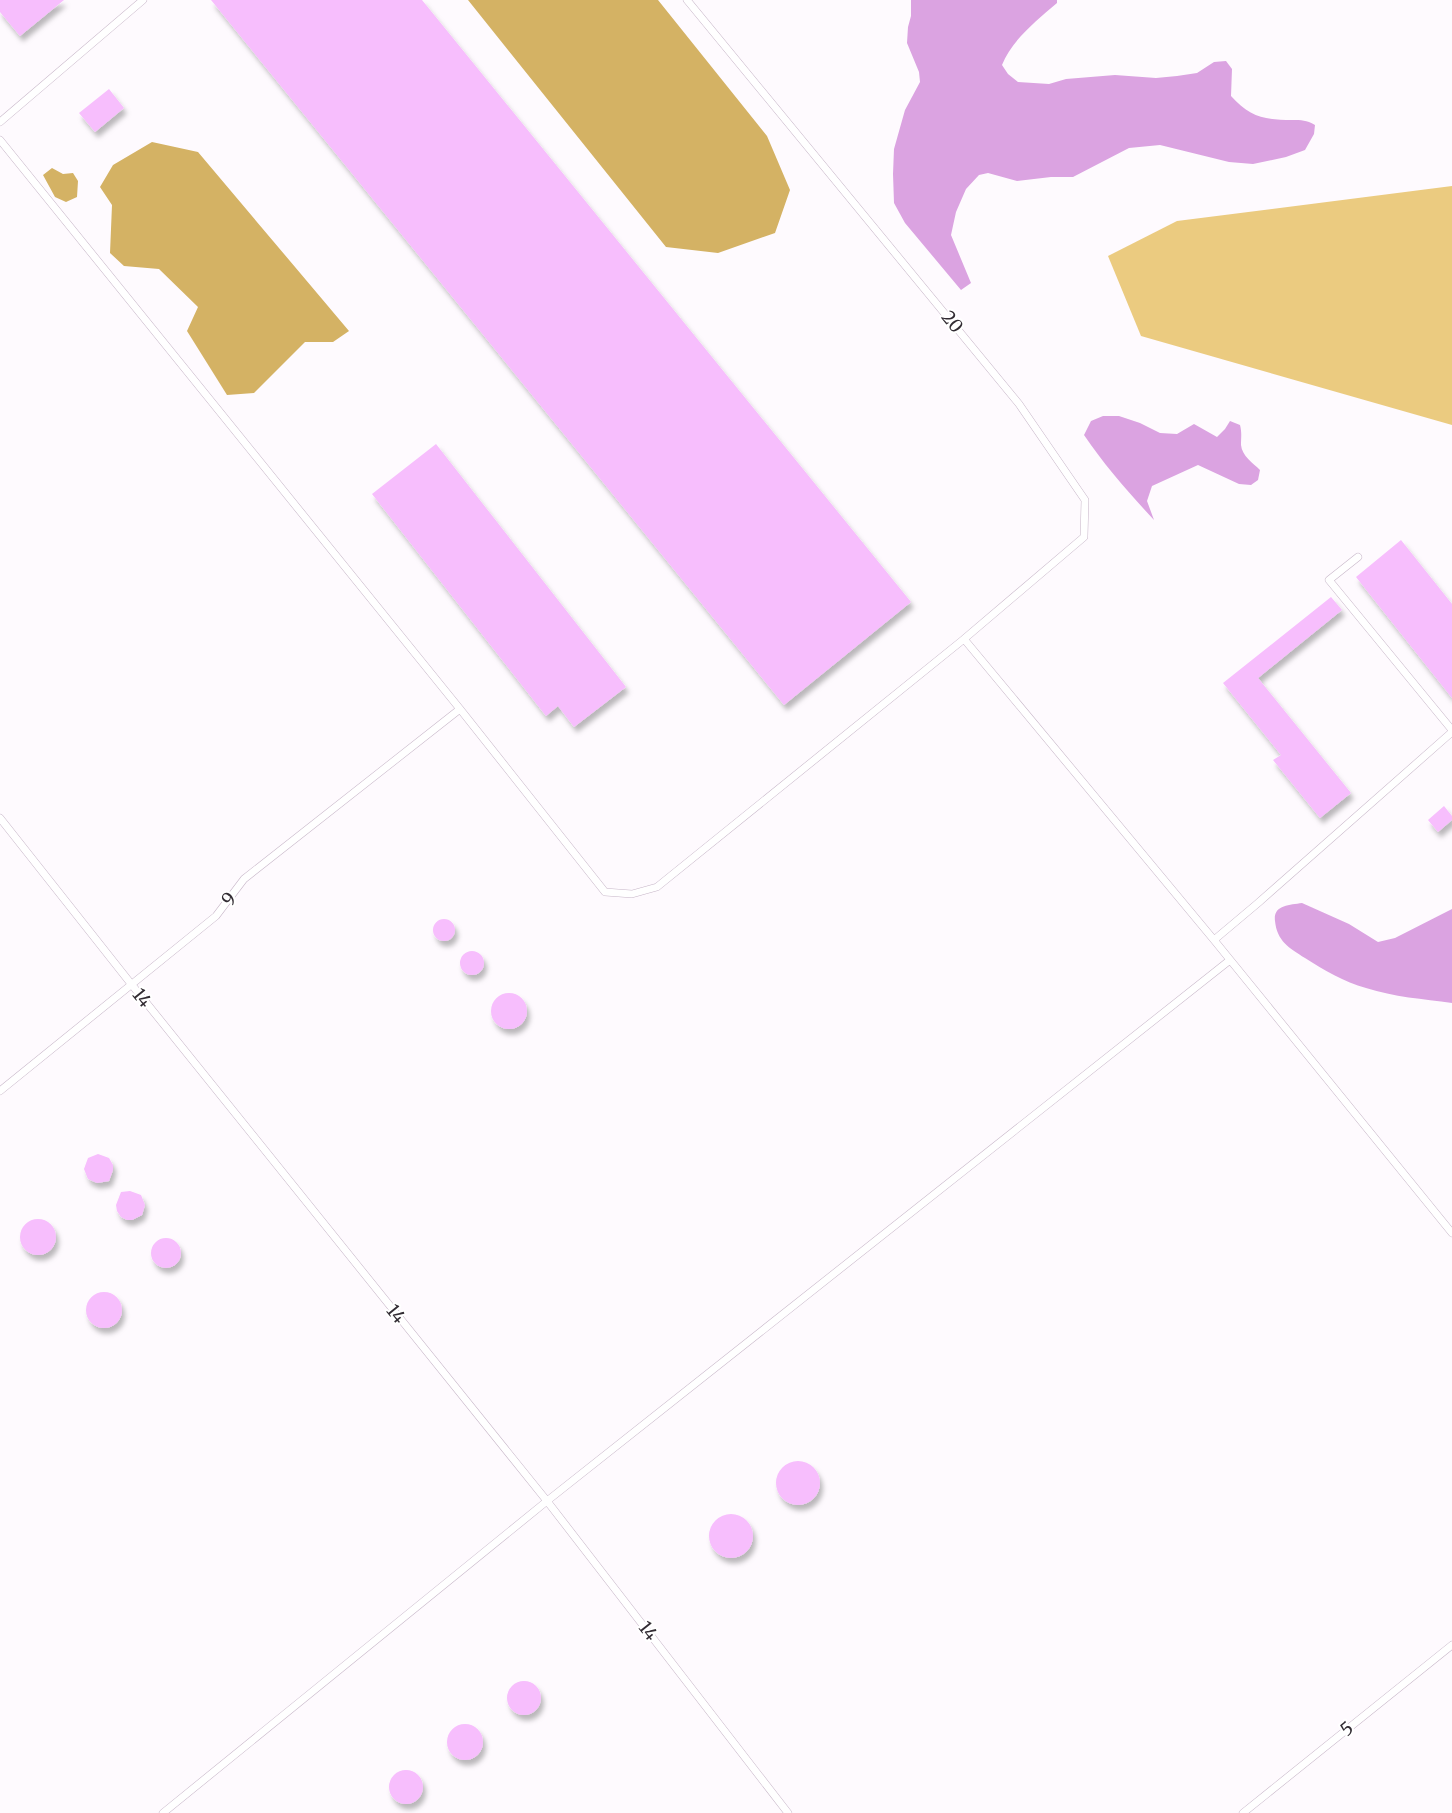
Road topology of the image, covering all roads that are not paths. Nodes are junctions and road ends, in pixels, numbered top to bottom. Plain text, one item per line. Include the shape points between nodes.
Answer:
1 (144, 0) edge
2 (688, 0) edge
3 (0, 122) edge
4 (0, 140) edge
5 (1358, 557) dead end
6 (964, 639) junction
7 (460, 709) junction
8 (1452, 731) edge
9 (0, 818) edge
10 (1214, 940) junction
11 (1230, 960) junction
12 (132, 985) junction
13 (0, 1091) edge
14 (1452, 1233) edge
15 (546, 1501) junction
16 (1452, 1645) edge
17 (163, 1813) edge
18 (788, 1813) edge
19 (1243, 1813) edge

1 - 3 lane
2 - 6 lane, 20 / 20 via 1019,404 1084,500 1084,537
4 - 7 lane, 20
5 - 8 lane via 1329,580
6 - 7 lane, 20 via 657,887 632,894 605,892
6 - 10 lane
7 - 12 lane, 9 / 9 via 244,879 216,916
8 - 10 lane
9 - 12 lane, 14 / 14
10 - 11 lane
11 - 14 lane
11 - 15 lane
12 - 13 lane, 9 / 9
12 - 15 lane, 14 / 14
15 - 17 lane
15 - 18 lane, 14 / 14
16 - 19 lane, 5 / 5

